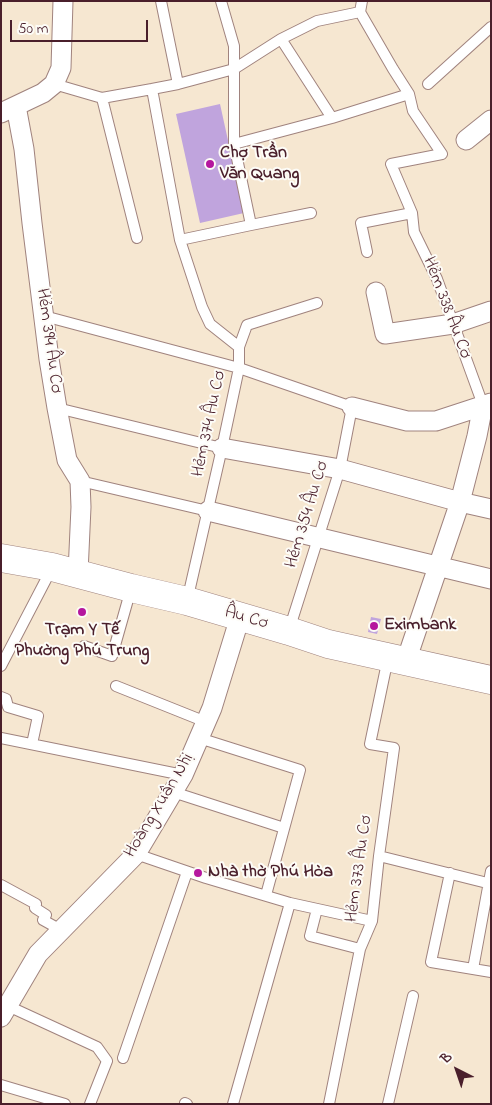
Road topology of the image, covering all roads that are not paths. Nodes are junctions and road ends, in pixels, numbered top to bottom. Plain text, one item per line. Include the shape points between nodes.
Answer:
1 (63, 1) edge
2 (161, 1) edge
3 (221, 1) edge
4 (362, 1) edge
5 (360, 12) junction
6 (491, 27) edge
7 (281, 39) junction
8 (234, 69) junction
9 (54, 84) junction
10 (178, 84) junction
11 (428, 84) dead end
12 (152, 89) junction
13 (409, 94) junction
14 (102, 98) junction
15 (8, 109) edge
16 (332, 118) junction
17 (491, 120) edge
18 (466, 140) dead end
19 (234, 144) junction
20 (311, 213) dead end
21 (412, 214) junction
22 (251, 225) junction
23 (137, 238) dead end
24 (180, 240) junction
25 (367, 252) dead end
26 (376, 292) dead end
27 (317, 304) dead end
28 (491, 311) edge
29 (44, 316) junction
30 (453, 324) junction
31 (238, 347) junction
32 (239, 368) junction
33 (487, 404) edge
34 (352, 407) junction
35 (57, 408) junction
36 (484, 437) edge
37 (222, 448) junction
38 (340, 469) junction
39 (80, 480) junction
40 (460, 502) junction
41 (491, 509) edge
42 (208, 511) junction
43 (318, 538) junction
44 (1, 558) edge
45 (52, 567) junction
46 (438, 567) junction
47 (78, 573) junction
48 (491, 579) edge
49 (131, 588) junction
50 (187, 601) junction
51 (240, 617) junction
52 (289, 631) junction
53 (84, 646) dead end
54 (397, 659) junction
55 (1, 666) edge
56 (491, 680) edge
57 (116, 686) dead end
58 (1, 697) edge
59 (202, 730) junction
60 (1, 738) edge
61 (32, 744) junction
62 (183, 775) junction
63 (173, 792) junction
64 (284, 828) junction
65 (136, 854) junction
66 (379, 856) junction
67 (491, 871) edge
68 (187, 872) junction
69 (450, 873) junction
70 (490, 883) edge
71 (1, 885) edge
72 (266, 895) junction
73 (290, 903) junction
74 (317, 909) junction
75 (372, 921) junction
76 (60, 930) junction
77 (360, 949) junction
78 (473, 969) junction
79 (491, 972) edge
80 (413, 996) dead end
81 (4, 1012) edge
82 (123, 1058) dead end
83 (1, 1085) edge
84 (65, 1104) edge
85 (90, 1104) edge
86 (233, 1104) edge
87 (329, 1104) edge
88 (388, 1104) edge

1 - 9 street via 61,68
2 - 10 lane
3 - 8 lane via 234,46
4 - 5 lane
5 - 7 lane via 317,21
5 - 13 lane, Hẻm 338 Âu Cơ
6 - 11 lane
7 - 8 lane
7 - 16 lane
8 - 10 lane
8 - 19 lane
9 - 14 lane
9 - 15 street via 43,94
10 - 12 lane
12 - 14 lane
12 - 24 lane
13 - 16 lane
13 - 21 lane, Hẻm 338 Âu Cơ via 413,111 442,154 391,164
14 - 23 lane
15 - 29 street, Hẻm 394 Âu Cơ via 24,149
16 - 19 lane
17 - 18 street
19 - 22 lane
20 - 22 lane
21 - 25 lane via 361,223
21 - 30 lane, Hẻm 338 Âu Cơ via 414,232 437,279
22 - 24 lane
24 - 31 lane via 210,324
26 - 30 street via 385,334
27 - 31 lane, Hẻm 374 Âu Cơ via 247,325
28 - 30 street
29 - 32 lane
29 - 35 street, Hẻm 394 Âu Cơ
30 - 33 lane, Hẻm 338 Âu Cơ
31 - 32 lane, Hẻm 374 Âu Cơ
32 - 34 lane
32 - 37 lane, Hẻm 374 Âu Cơ
33 - 34 street via 436,421 407,421
33 - 36 street
34 - 38 lane, Hẻm 354 Âu Cơ
35 - 37 lane
35 - 39 street, Hẻm 394 Âu Cơ via 67,460
36 - 40 street
37 - 38 street
37 - 42 lane, Hẻm 374 Âu Cơ
38 - 40 street
38 - 43 lane, Hẻm 354 Âu Cơ
39 - 42 lane
39 - 47 street, Hẻm 394 Âu Cơ
40 - 41 street
40 - 46 street
42 - 43 street
42 - 50 lane, Hẻm 374 Âu Cơ
43 - 46 street
43 - 52 lane, Hẻm 354 Âu Cơ
44 - 45 main road, Âu Cơ
45 - 47 main road, Âu Cơ
45 - 55 lane
46 - 48 street
46 - 54 street
47 - 49 main road, Âu Cơ
49 - 50 main road, Âu Cơ
49 - 53 lane via 112,656
50 - 51 main road, Âu Cơ
51 - 52 main road, Âu Cơ
51 - 59 street, Hoàng Xuân Nhị
52 - 54 main road, Âu Cơ via 328,644
54 - 56 main road, Âu Cơ
54 - 66 lane, Hẻm 373 Âu Cơ via 370,744 394,748
57 - 59 lane
58 - 61 lane via 6,699 8,707 38,716
59 - 62 street, Hoàng Xuân Nhị
59 - 64 lane via 300,770
60 - 61 lane
61 - 62 lane
62 - 63 street, Hoàng Xuân Nhị
63 - 64 lane
63 - 65 street, Hoàng Xuân Nhị
64 - 72 lane
65 - 68 lane
65 - 76 street, Hoàng Xuân Nhị
66 - 69 lane
66 - 75 lane, Hẻm 373 Âu Cơ
67 - 70 lane
68 - 72 lane
68 - 82 lane
69 - 70 lane
69 - 78 lane via 431,962
70 - 78 lane
71 - 76 lane via 36,904 35,908 46,914 43,920
72 - 73 lane
73 - 74 lane
73 - 86 lane
74 - 75 lane
74 - 77 lane via 310,936
75 - 77 lane, Hẻm 373 Âu Cơ
76 - 81 street, Hoàng Xuân Nhị via 38,954
77 - 87 lane, Hẻm 373 Âu Cơ
78 - 79 lane
80 - 88 lane
81 - 85 lane via 97,1047 107,1061
83 - 84 lane

